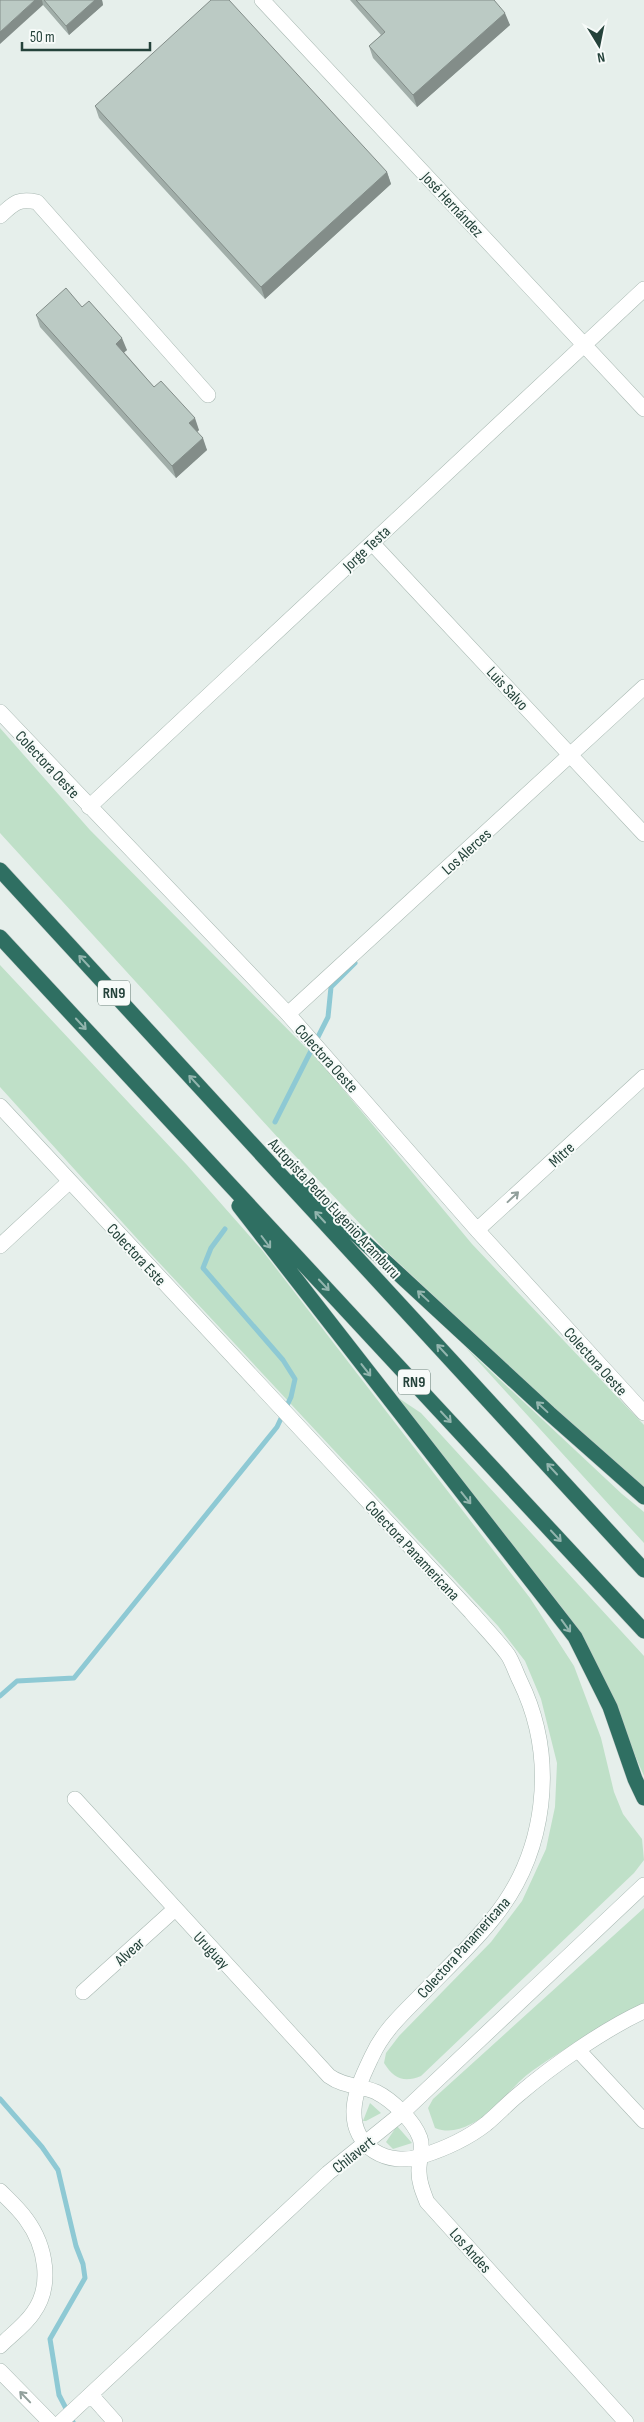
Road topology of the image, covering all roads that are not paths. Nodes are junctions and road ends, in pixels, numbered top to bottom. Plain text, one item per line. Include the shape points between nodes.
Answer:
1 (262, 0) edge
2 (0, 216) edge
3 (644, 289) edge
4 (584, 344) junction
5 (208, 395) dead end
6 (644, 409) edge
7 (372, 543) junction
8 (644, 687) edge
9 (0, 712) edge
10 (570, 756) junction
11 (88, 807) junction
12 (644, 834) edge
13 (0, 870) edge
14 (0, 937) edge
15 (288, 1014) junction
16 (644, 1077) edge
17 (0, 1106) edge
18 (228, 1117) junction
19 (184, 1133) junction
20 (69, 1182) junction
21 (477, 1230) junction
22 (0, 1246) edge
23 (275, 1401) joint
24 (644, 1414) edge
25 (644, 1497) edge
26 (644, 1570) edge
27 (644, 1631) edge
28 (644, 1798) edge
29 (76, 1799) dead end
30 (644, 1885) edge
31 (175, 1909) junction
32 (83, 1992) dead end
33 (644, 2012) edge
34 (578, 2050) junction
35 (358, 2088) junction
36 (401, 2114) junction
37 (644, 2121) edge
38 (364, 2144) junction
39 (420, 2156) junction
40 (0, 2191) edge
41 (0, 2346) edge
42 (0, 2371) edge
43 (91, 2396) junction
44 (50, 2422) edge
45 (61, 2422) edge
46 (115, 2422) edge
47 (626, 2422) edge

1 - 4 street, José Hernández
2 - 5 street via 11,205 23,200 38,202
3 - 4 street, Jorge Testa
4 - 6 street, José Hernández
4 - 7 street, Jorge Testa
7 - 10 street, Luis Salvo
7 - 11 street, Jorge Testa
8 - 10 street, Los Alerces
9 - 11 street, Colectora Oeste
10 - 12 street, Luis Salvo
10 - 15 street, Los Alerces
11 - 15 street, Colectora Oeste
18 -> 13 highway, Autopista Pedro Eugenio Aramburu / RN9
14 -> 19 highway, RN9
15 - 21 street, Colectora Oeste
21 -> 16 street, Mitre
17 - 20 street, Colectora Este
25 -> 18 highway
26 -> 18 highway, Autopista Pedro Eugenio Aramburu / RN9
19 -> 27 highway, RN9
19 -> 28 highway via 574,1637 610,1707 634,1779
20 - 22 street
20 - 23 street, Colectora Este
21 - 24 street, Colectora Oeste
23 - 35 street, Colectora Panamericana via 508,1656 528,1696 543,1763 539,1823 511,1895 491,1921 386,2031
29 - 31 street, Uruguay
30 - 36 street, Chilavert
31 - 32 street, Alvear
31 - 35 street, Uruguay via 329,2076 338,2083
33 - 34 street
34 - 37 street
34 - 39 street via 519,2094 485,2125
35 - 36 street via 375,2092
35 - 38 street via 354,2110 356,2130
36 - 38 street, Chilavert
36 - 39 street via 414,2125 421,2140
38 - 39 street via 378,2155 397,2160
38 - 43 street, Chilavert via 328,2173
39 - 47 street, Los Andes via 420,2180 427,2202
40 - 41 street via 27,2220 41,2250 46,2274 44,2295 33,2314
44 -> 42 street
43 - 45 street, Chilavert
43 - 46 street

